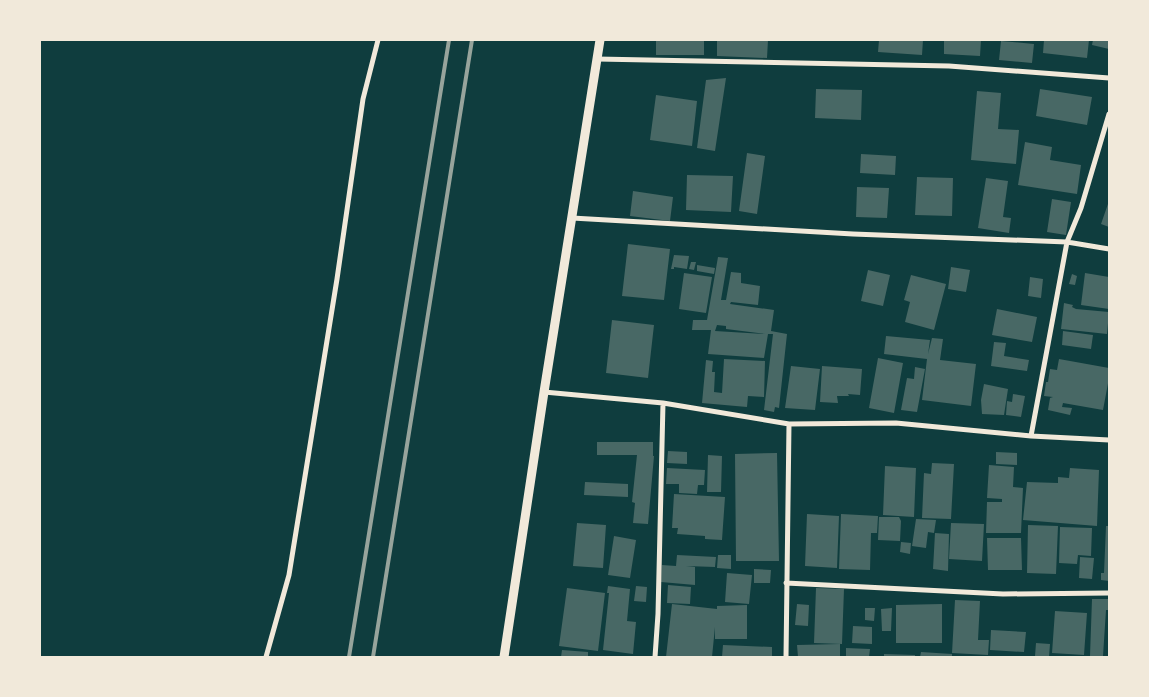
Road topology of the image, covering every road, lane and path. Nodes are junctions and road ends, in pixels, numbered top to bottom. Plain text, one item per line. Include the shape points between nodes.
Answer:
1 (378, 40) edge
2 (600, 40) edge
3 (597, 59) junction
4 (1109, 78) edge
5 (1109, 114) edge
6 (572, 218) junction
7 (1067, 242) junction
8 (1109, 249) edge
9 (544, 392) junction
10 (663, 403) junction
11 (789, 424) junction
12 (1031, 436) junction
13 (1109, 440) edge
14 (786, 583) junction
15 (1109, 594) edge
16 (266, 657) edge
17 (504, 657) edge
18 (655, 657) edge
19 (786, 657) edge

1 - 16 street via 363,99 289,574
2 - 3 street
3 - 4 street via 950,66
3 - 6 street
5 - 7 street via 1081,208
6 - 7 street
6 - 9 street
7 - 8 street
7 - 12 street
9 - 10 street
9 - 17 street
10 - 11 street
10 - 18 street
11 - 12 street via 896,423
11 - 14 street
12 - 13 street
14 - 15 street via 1003,594
14 - 19 street

